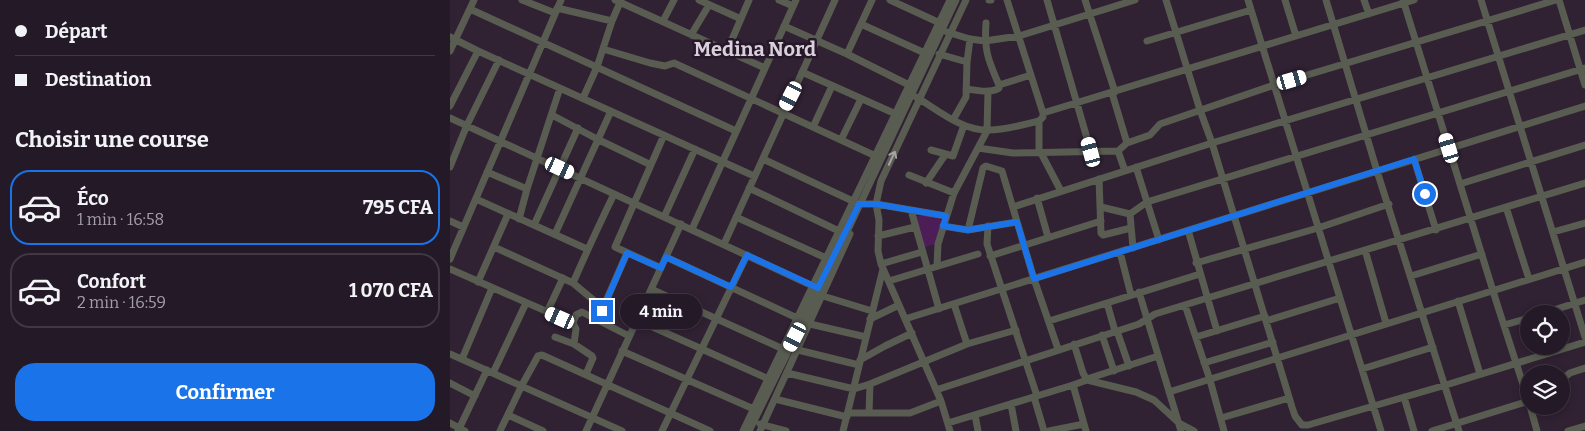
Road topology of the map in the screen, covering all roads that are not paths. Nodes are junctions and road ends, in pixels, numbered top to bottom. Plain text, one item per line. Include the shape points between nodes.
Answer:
1 (474, 0) edge
2 (522, 0) edge
3 (561, 0) edge
4 (674, 0) edge
5 (699, 0) edge
6 (749, 0) edge
7 (779, 0) edge
8 (834, 0) edge
9 (872, 0) edge
10 (950, 0) edge
11 (956, 0) edge
12 (966, 0) edge
13 (1007, 0) edge
14 (1047, 0) edge
15 (1085, 0) edge
16 (1134, 0) edge
17 (1166, 0) edge
18 (1248, 0) edge
19 (1285, 0) edge
20 (1326, 0) edge
21 (1364, 0) edge
22 (1414, 0) edge
23 (1481, 0) edge
24 (1557, 0) edge
25 (619, 1) edge
26 (893, 1) edge
27 (1404, 1) edge
28 (1124, 2) edge
29 (794, 3) edge
30 (709, 4) junction
31 (470, 9) junction
32 (1251, 10) junction
33 (556, 11) junction
34 (1089, 14) junction
35 (1369, 14) junction
36 (741, 19) junction
37 (612, 21) junction
38 (663, 21) junction
39 (1488, 21) junction
40 (986, 22) dead end
41 (861, 24) junction
42 (1334, 24) junction
43 (1054, 25) junction
44 (784, 26) junction
45 (942, 26) junction
46 (1585, 30) edge
47 (1176, 32) junction
48 (950, 33) junction
49 (1569, 34) junction
50 (692, 35) junction
51 (1019, 36) junction
52 (1296, 36) junction
53 (453, 38) edge
54 (970, 39) junction
55 (816, 41) junction
56 (985, 41) junction
57 (1148, 41) dead end
58 (542, 42) junction
59 (1416, 42) junction
60 (1262, 46) junction
61 (604, 49) junction
62 (727, 50) junction
63 (450, 51) edge
64 (478, 51) junction
65 (848, 54) junction
66 (927, 54) junction
67 (940, 54) junction
68 (1498, 56) junction
69 (499, 60) junction
70 (967, 62) junction
71 (1345, 64) junction
72 (597, 67) junction
73 (765, 68) junction
74 (1188, 68) junction
75 (1583, 69) edge
76 (802, 72) junction
77 (529, 74) junction
78 (1031, 75) junction
79 (1428, 78) junction
80 (999, 85) junction
81 (1274, 85) junction
82 (1585, 85) edge
83 (832, 86) junction
84 (560, 88) junction
85 (911, 88) junction
86 (966, 89) junction
87 (988, 91) junction
88 (1509, 91) junction
89 (1114, 92) junction
90 (583, 98) junction
91 (861, 99) junction
92 (919, 99) junction
93 (1356, 99) junction
94 (750, 100) junction
95 (1077, 103) junction
96 (450, 106) edge
97 (1585, 106) edge
98 (1200, 110) junction
99 (610, 111) junction
100 (1043, 113) junction
101 (1438, 113) junction
102 (783, 114) junction
103 (552, 115) junction
104 (898, 115) junction
105 (450, 118) edge
106 (953, 120) junction
107 (1038, 121) junction
108 (1286, 122) junction
109 (964, 125) junction
110 (467, 126) junction
111 (1520, 126) junction
112 (813, 127) junction
113 (578, 128) junction
114 (736, 131) junction
115 (987, 131) junction
116 (1368, 134) junction
117 (664, 135) junction
118 (597, 139) junction
119 (841, 140) junction
120 (500, 141) junction
121 (1126, 143) junction
122 (1212, 143) junction
123 (1585, 145) edge
124 (978, 148) junction
125 (1449, 148) junction
126 (695, 149) junction
127 (931, 150) dead end
128 (1118, 151) junction
129 (1091, 152) junction
130 (1040, 153) junction
131 (945, 155) junction
132 (1296, 156) junction
133 (878, 157) junction
134 (537, 158) junction
135 (762, 159) junction
136 (1414, 159) junction
137 (723, 162) junction
138 (1531, 162) junction
139 (651, 163) junction
140 (450, 167) edge
141 (1136, 167) junction
142 (560, 168) junction
143 (1125, 171) junction
144 (1378, 171) junction
145 (487, 172) junction
146 (875, 172) junction
147 (754, 176) junction
148 (909, 176) dead end
149 (580, 178) junction
150 (1099, 179) junction
151 (1222, 179) junction
152 (881, 181) junction
153 (926, 183) junction
154 (1585, 183) edge
155 (1460, 184) junction
156 (749, 188) junction
157 (527, 189) junction
158 (1061, 190) junction
159 (954, 193) junction
160 (1308, 193) junction
161 (614, 194) junction
162 (1542, 196) junction
163 (1037, 198) junction
164 (476, 199) junction
165 (1147, 202) junction
166 (635, 203) junction
167 (859, 203) junction
168 (876, 204) junction
169 (1389, 204) junction
170 (1013, 207) junction
171 (1101, 207) junction
172 (1506, 207) junction
173 (910, 210) junction
174 (508, 214) junction
175 (1130, 214) junction
176 (946, 216) junction
177 (1234, 216) junction
178 (664, 217) junction
179 (736, 217) junction
180 (1471, 218) junction
181 (519, 219) junction
182 (450, 221) edge
183 (1101, 221) junction
184 (1017, 222) junction
185 (1585, 222) edge
186 (681, 224) junction
187 (534, 225) junction
188 (943, 226) junction
189 (988, 226) junction
190 (463, 227) junction
191 (915, 227) junction
192 (1131, 228) junction
193 (1318, 228) junction
194 (692, 229) junction
195 (968, 230) junction
196 (1188, 230) junction
197 (1436, 230) junction
198 (843, 232) junction
199 (1553, 232) junction
200 (555, 234) junction
201 (878, 236) junction
202 (1048, 237) junction
203 (1159, 240) junction
204 (1400, 241) junction
205 (724, 244) junction
206 (1024, 246) junction
207 (494, 247) junction
208 (1133, 248) junction
209 (587, 249) junction
210 (1244, 250) junction
211 (1365, 250) junction
212 (922, 252) junction
213 (1120, 252) junction
214 (627, 253) junction
215 (978, 254) dead end
216 (1482, 254) junction
217 (747, 255) junction
218 (990, 256) junction
219 (666, 257) junction
220 (826, 258) junction
221 (450, 259) edge
222 (1329, 261) junction
223 (1585, 262) edge
224 (1196, 263) junction
225 (882, 266) junction
226 (937, 266) junction
227 (661, 268) junction
228 (1564, 268) junction
229 (450, 269) edge
230 (927, 269) junction
231 (1200, 274) junction
232 (1412, 276) junction
233 (563, 278) junction
234 (1034, 279) junction
235 (1529, 279) junction
236 (889, 281) junction
237 (478, 282) junction
238 (573, 283) junction
239 (1255, 284) junction
240 (731, 287) junction
241 (816, 287) junction
242 (492, 288) junction
243 (651, 289) junction
244 (1002, 289) junction
245 (1493, 290) junction
246 (1139, 292) junction
247 (1131, 295) junction
248 (823, 296) junction
249 (1208, 298) junction
250 (1340, 298) junction
251 (1585, 300) edge
252 (1458, 301) junction
253 (526, 303) junction
254 (1106, 303) junction
255 (1575, 303) junction
256 (954, 304) junction
257 (899, 305) junction
258 (1185, 305) junction
259 (1569, 305) edge
260 (603, 308) junction
261 (939, 309) junction
262 (872, 311) junction
263 (547, 312) junction
264 (1423, 312) junction
265 (716, 318) junction
266 (798, 318) junction
267 (1147, 318) junction
268 (870, 319) junction
269 (905, 319) junction
270 (1265, 319) junction
271 (637, 320) junction
272 (1049, 321) junction
273 (1520, 321) edge
274 (573, 323) junction
275 (1386, 323) junction
276 (810, 324) junction
277 (608, 325) junction
278 (1504, 325) junction
279 (1016, 330) junction
280 (1116, 331) junction
281 (1217, 331) junction
282 (912, 333) junction
283 (1351, 334) junction
284 (1102, 335) junction
285 (629, 336) junction
286 (555, 337) dead end
287 (1196, 337) junction
288 (1585, 337) edge
289 (866, 338) junction
290 (1273, 342) junction
291 (1585, 342) edge
292 (574, 344) junction
293 (967, 344) junction
294 (1074, 344) junction
295 (1433, 347) junction
296 (701, 349) junction
297 (783, 349) junction
298 (1058, 349) junction
299 (798, 350) junction
300 (622, 351) junction
301 (450, 354) edge
302 (1158, 356) junction
303 (1277, 357) junction
304 (462, 359) junction
305 (1026, 360) junction
306 (924, 362) junction
307 (860, 363) junction
308 (1204, 363) junction
309 (1516, 363) junction
310 (1129, 366) junction
311 (1585, 368) edge
312 (1362, 369) junction
313 (490, 371) junction
314 (1114, 371) junction
315 (787, 373) junction
316 (1570, 373) edge
317 (586, 374) junction
318 (1480, 374) junction
319 (1520, 375) edge
320 (686, 380) junction
321 (771, 380) junction
322 (1087, 380) junction
323 (1210, 380) junction
324 (450, 383) edge
325 (870, 384) junction
326 (1073, 384) junction
327 (522, 385) junction
328 (607, 385) junction
329 (1446, 385) junction
330 (854, 389) junction
331 (936, 390) junction
332 (1169, 392) junction
333 (475, 396) junction
334 (1035, 396) junction
335 (1404, 397) junction
336 (1289, 398) junction
337 (775, 399) junction
338 (941, 401) junction
339 (1011, 404) junction
340 (1374, 406) junction
341 (1520, 406) edge
342 (756, 410) junction
343 (670, 413) junction
344 (869, 413) junction
345 (508, 415) junction
346 (847, 415) junction
347 (975, 415) junction
348 (1532, 415) edge
349 (592, 417) junction
350 (1221, 418) junction
351 (753, 422) junction
352 (948, 422) junction
353 (450, 423) edge
354 (1457, 423) junction
355 (1585, 426) edge
356 (1180, 427) edge
357 (762, 428) edge
358 (1085, 428) edge
359 (1303, 428) edge
360 (461, 430) edge
361 (500, 431) edge
362 (543, 431) edge
363 (586, 431) edge
364 (622, 431) edge
365 (662, 431) edge
366 (710, 431) edge
367 (743, 431) edge
368 (749, 431) edge
369 (786, 431) edge
370 (843, 431) edge
371 (950, 431) edge
372 (978, 431) edge
373 (1016, 431) edge
374 (1044, 431) edge
375 (1049, 431) edge
376 (1194, 431) edge
377 (1224, 431) edge
378 (1381, 431) edge
379 (1414, 431) edge
380 (1432, 431) edge
381 (1460, 431) edge
382 (1537, 431) edge
383 (1568, 431) edge

1 - 31 street
2 - 33 street
3 - 33 street
4 - 38 street
5 - 30 street
6 - 36 street
7 - 29 street
8 - 55 street
9 - 41 street
10 - 45 street
11 - 45 street
12 - 48 street
13 - 51 street
14 - 43 street
15 - 34 street
16 - 28 street
17 - 47 street
18 - 32 street
19 - 52 street
20 - 42 street
21 - 35 street
22 - 27 street
23 - 39 street
24 - 39 street
24 - 49 street
25 - 37 street
25 - 38 street
26 - 45 street
27 - 35 street
27 - 59 street
28 - 34 street
29 - 44 street
30 - 36 street
30 - 50 street
31 - 53 street
31 - 58 street
32 - 47 street
32 - 60 street
33 - 37 street
33 - 58 street
34 - 43 street
34 - 89 street
35 - 42 street
36 - 62 street
37 - 61 street
38 - 50 street
39 - 59 street
39 - 68 street
40 - 56 street
41 - 65 street
41 - 66 street
42 - 52 street
42 - 71 street
43 - 51 street
43 - 95 street
44 - 55 street
44 - 73 street
45 - 48 street
45 - 66 street
46 - 49 street
47 - 57 street
47 - 74 street
48 - 54 street
48 - 67 street
49 - 68 street
49 - 75 street
50 - 62 street
51 - 56 street
51 - 78 street
52 - 60 street
53 - 63 street
53 - 64 street
54 - 56 street
54 - 70 street
55 - 65 street
55 - 76 street
56 - 80 street via 988,61
58 - 72 street
58 - 77 street
59 - 71 street
59 - 79 street
60 - 74 street
60 - 81 street
61 - 72 street
61 - 94 street via 650,63 665,66 674,63
62 - 73 street
64 - 69 street
64 - 96 street
65 - 85 street
66 - 85 street
67 - 70 street
67 - 92 street
68 - 79 street
68 - 88 street
69 - 77 street
69 - 110 street
70 - 86 street
71 - 81 street
71 - 93 street
72 - 90 street
72 - 114 street
73 - 94 street
74 - 89 street
74 - 98 street
75 - 82 street
75 - 88 street
76 - 83 street
76 - 102 street
77 - 84 street
77 - 120 street
78 - 80 street
78 - 100 street
79 - 93 street
79 - 101 street
80 - 87 street via 997,90
81 - 98 street
81 - 108 street
83 - 91 street
83 - 112 street
84 - 90 street
84 - 103 street
85 - 92 street
85 - 104 street
86 - 87 street
86 - 106 street via 965,100
87 - 115 street
88 - 101 street
88 - 111 street
89 - 95 street
89 - 121 street
90 - 99 street
91 - 104 street
91 - 119 street
92 - 106 street
152 -> 92 street
93 - 108 street
93 - 116 street
94 - 102 street
94 - 114 street
95 - 100 street
95 - 129 street
97 - 111 street
98 - 121 street via 1160,124 1150,135
98 - 122 street
99 - 117 street
99 - 118 street
100 - 107 street
101 - 116 street
101 - 125 street
102 - 112 street
102 - 135 street
103 - 113 street
103 - 134 street
104 - 133 street
105 - 110 street
106 - 109 street
107 - 115 street
107 - 130 street
108 - 122 street
108 - 132 street
109 - 115 street
109 - 131 street via 953,156
110 - 120 street
110 - 140 street
111 - 125 street
111 - 138 street
112 - 119 street
113 - 118 street
113 - 142 street
114 - 137 street
115 - 124 street
116 - 132 street
116 - 144 street
117 - 126 street
117 - 139 street
118 - 139 street
118 - 149 street
119 - 133 street
120 - 134 street
120 - 145 street
121 - 128 street
122 - 141 street
122 - 151 street
123 - 138 street
124 - 130 street
124 - 159 street
125 - 136 street
125 - 155 street
126 - 137 street
126 - 178 street
127 - 131 street
128 - 129 street
128 - 143 street
129 - 130 street
130 - 158 street
131 - 153 street
132 - 151 street
132 - 160 street
133 - 146 street
133 - 167 street
134 - 142 street
134 - 157 street
135 - 147 street
135 - 167 street
136 - 144 street
136 - 197 street
137 - 147 street
137 - 194 street
138 - 155 street
138 - 162 street
139 - 166 street
141 - 143 street
141 - 165 street
142 - 149 street
142 - 187 street
143 - 150 street
144 - 160 street
144 - 169 street
145 - 157 street
145 - 164 street
146 - 152 street
146 - 167 street
147 - 156 street
148 - 153 street
149 - 161 street
149 - 200 street
150 - 158 street
150 - 171 street
151 - 165 street
151 - 177 street
152 - 168 street
153 - 159 street
154 - 162 street
155 - 180 street
156 - 179 street
156 - 198 street
157 - 181 street
158 - 163 street
159 - 176 street
160 - 177 street
160 - 193 street
161 - 166 street
161 - 209 street
162 - 172 street
162 - 199 street
163 - 170 street
163 - 202 street
164 - 174 street
164 - 190 street
165 - 175 street
165 - 203 street
166 - 178 street
166 - 214 street via 615,247
167 - 168 street
167 - 198 street
167 - 248 street
168 - 173 street
168 - 201 street
169 - 193 street
169 - 204 street
170 - 184 street
170 - 195 street via 1002,171 986,166
171 - 175 street
171 - 183 street
172 - 180 street
172 - 235 street
173 - 176 street
173 - 191 street
174 - 181 street
174 - 207 street
175 - 192 street
176 - 188 street
177 - 196 street
177 - 210 street
178 - 186 street
179 - 205 street
179 - 220 street
180 - 197 street
180 - 216 street
181 - 187 street
182 - 190 street
183 - 192 street via 1103,235
183 - 202 street
184 - 189 street
184 - 206 street
185 - 199 street
186 - 194 street
186 - 219 street
187 - 200 street
188 - 195 street
188 - 226 street
189 - 195 street
189 - 218 street
190 - 221 street
191 - 201 street
191 - 212 street
192 - 208 street
193 - 210 street
193 - 222 street
194 - 205 street
196 - 203 street
196 - 224 street
197 - 204 street
198 - 220 street
198 - 241 street
199 - 228 street
200 - 209 street
201 - 225 street
202 - 206 street
203 - 208 street
204 - 211 street
204 - 232 street
205 - 217 street
206 - 218 street
206 - 234 street
207 - 233 street
207 - 237 street
208 - 213 street
209 - 238 street
210 - 224 street
210 - 239 street
211 - 222 street
211 - 275 street
212 - 225 street
212 - 230 street
213 - 234 street
213 - 247 street
214 - 227 street
214 - 260 street
215 - 226 street
216 - 232 street
216 - 245 street
217 - 240 street
217 - 241 street
218 - 244 street
219 - 227 street
219 - 240 street
220 - 241 street
222 - 239 street
222 - 250 street
223 - 228 street
224 - 231 street
225 - 236 street
225 - 262 street
226 - 230 street
227 - 243 street
228 - 235 street
228 - 255 street
229 - 237 street
230 - 236 street
230 - 261 street
231 - 246 street
231 - 249 street
232 - 264 street
233 - 238 street
233 - 263 street
234 - 244 street
234 - 272 street
235 - 245 street
236 - 257 street
237 - 242 street
238 - 260 street
239 - 249 street
239 - 270 street
240 - 265 street
240 - 266 street
241 - 266 street
241 - 321 street
242 - 253 street
242 - 304 street
243 - 265 street
243 - 271 street
244 - 256 street
244 - 279 street
245 - 252 street
245 - 278 street
246 - 247 street
246 - 267 street
247 - 254 street
248 - 262 street
248 - 276 street
249 - 258 street
249 - 281 street
250 - 270 street
250 - 283 street
251 - 255 street
252 - 264 street
252 - 318 street
253 - 263 street
253 - 313 street
254 - 272 street
254 - 280 street
255 - 259 street
255 - 288 street
256 - 261 street
256 - 293 street
257 - 268 street
257 - 269 street
258 - 267 street
258 - 287 street
260 - 277 street
261 - 269 street
262 - 268 street
263 - 274 street
264 - 275 street
264 - 295 street
265 - 296 street
265 - 297 street
266 - 297 street
267 - 280 street
267 - 302 street
268 - 289 street
269 - 282 street
270 - 281 street
270 - 290 street
271 - 285 street
271 - 296 street
272 - 298 street
273 - 278 street
274 - 277 street via 576,315 582,312
274 - 292 street via 576,329
275 - 283 street
276 - 289 street
276 - 299 street
277 - 285 street
278 - 309 street
279 - 293 street
279 - 305 street
280 - 284 street
280 - 310 street
281 - 287 street
282 - 306 street
282 - 307 street via 884,346
283 - 303 street
283 - 312 street
284 - 294 street
284 - 314 street
285 - 300 street
286 - 292 street
287 - 308 street
289 - 307 street
290 - 303 street
290 - 308 street
291 - 309 street
292 - 317 street via 592,356
293 - 306 street
294 - 298 street
294 - 322 street
295 - 312 street
295 - 329 street
296 - 320 street
296 - 321 street
297 - 321 street
298 - 305 street
299 - 307 street
299 - 315 street
300 - 320 street
300 - 328 street
301 - 304 street
302 - 310 street
302 - 332 street
303 - 323 street
303 - 336 street
304 - 313 street
305 - 331 street
305 - 334 street
306 - 325 street
306 - 331 street
307 - 330 street
308 - 323 street
309 - 318 street
309 - 319 street
310 - 314 street
311 - 316 street
312 - 340 street
313 - 327 street
313 - 333 street
314 - 322 street
315 - 330 street
315 - 337 street
317 - 327 street via 542,354
317 - 328 street
318 - 329 street
320 - 342 street
320 - 343 street
321 - 342 street
322 - 326 street
322 - 356 street via 1136,392 1154,400
323 - 332 street
323 - 350 street
324 - 333 street
325 - 330 street
325 - 344 street
326 - 334 street
326 - 358 street
327 - 345 street
327 - 349 street
328 - 343 street
328 - 349 street
329 - 335 street
329 - 354 street
330 - 346 street
331 - 338 street
332 - 356 street
333 - 360 street
334 - 339 street
334 - 374 street
335 - 340 street
335 - 379 street
336 - 350 street
336 - 359 street
337 - 346 street
337 - 357 street
338 - 344 street via 910,413
338 - 352 street
339 - 347 street
339 - 373 street
340 - 359 street
340 - 378 street
341 - 354 street
342 - 351 street
342 - 367 street
343 - 365 street
343 - 366 street
344 - 346 street
345 - 361 street
345 - 362 street
346 - 370 street
347 - 352 street
347 - 372 street
348 - 382 street
349 - 363 street
349 - 364 street
350 - 377 street
351 - 357 street
351 - 368 street
352 - 371 street
353 - 360 street
354 - 380 street
354 - 381 street
355 - 383 street
356 - 376 street
357 - 369 street
358 - 375 street

